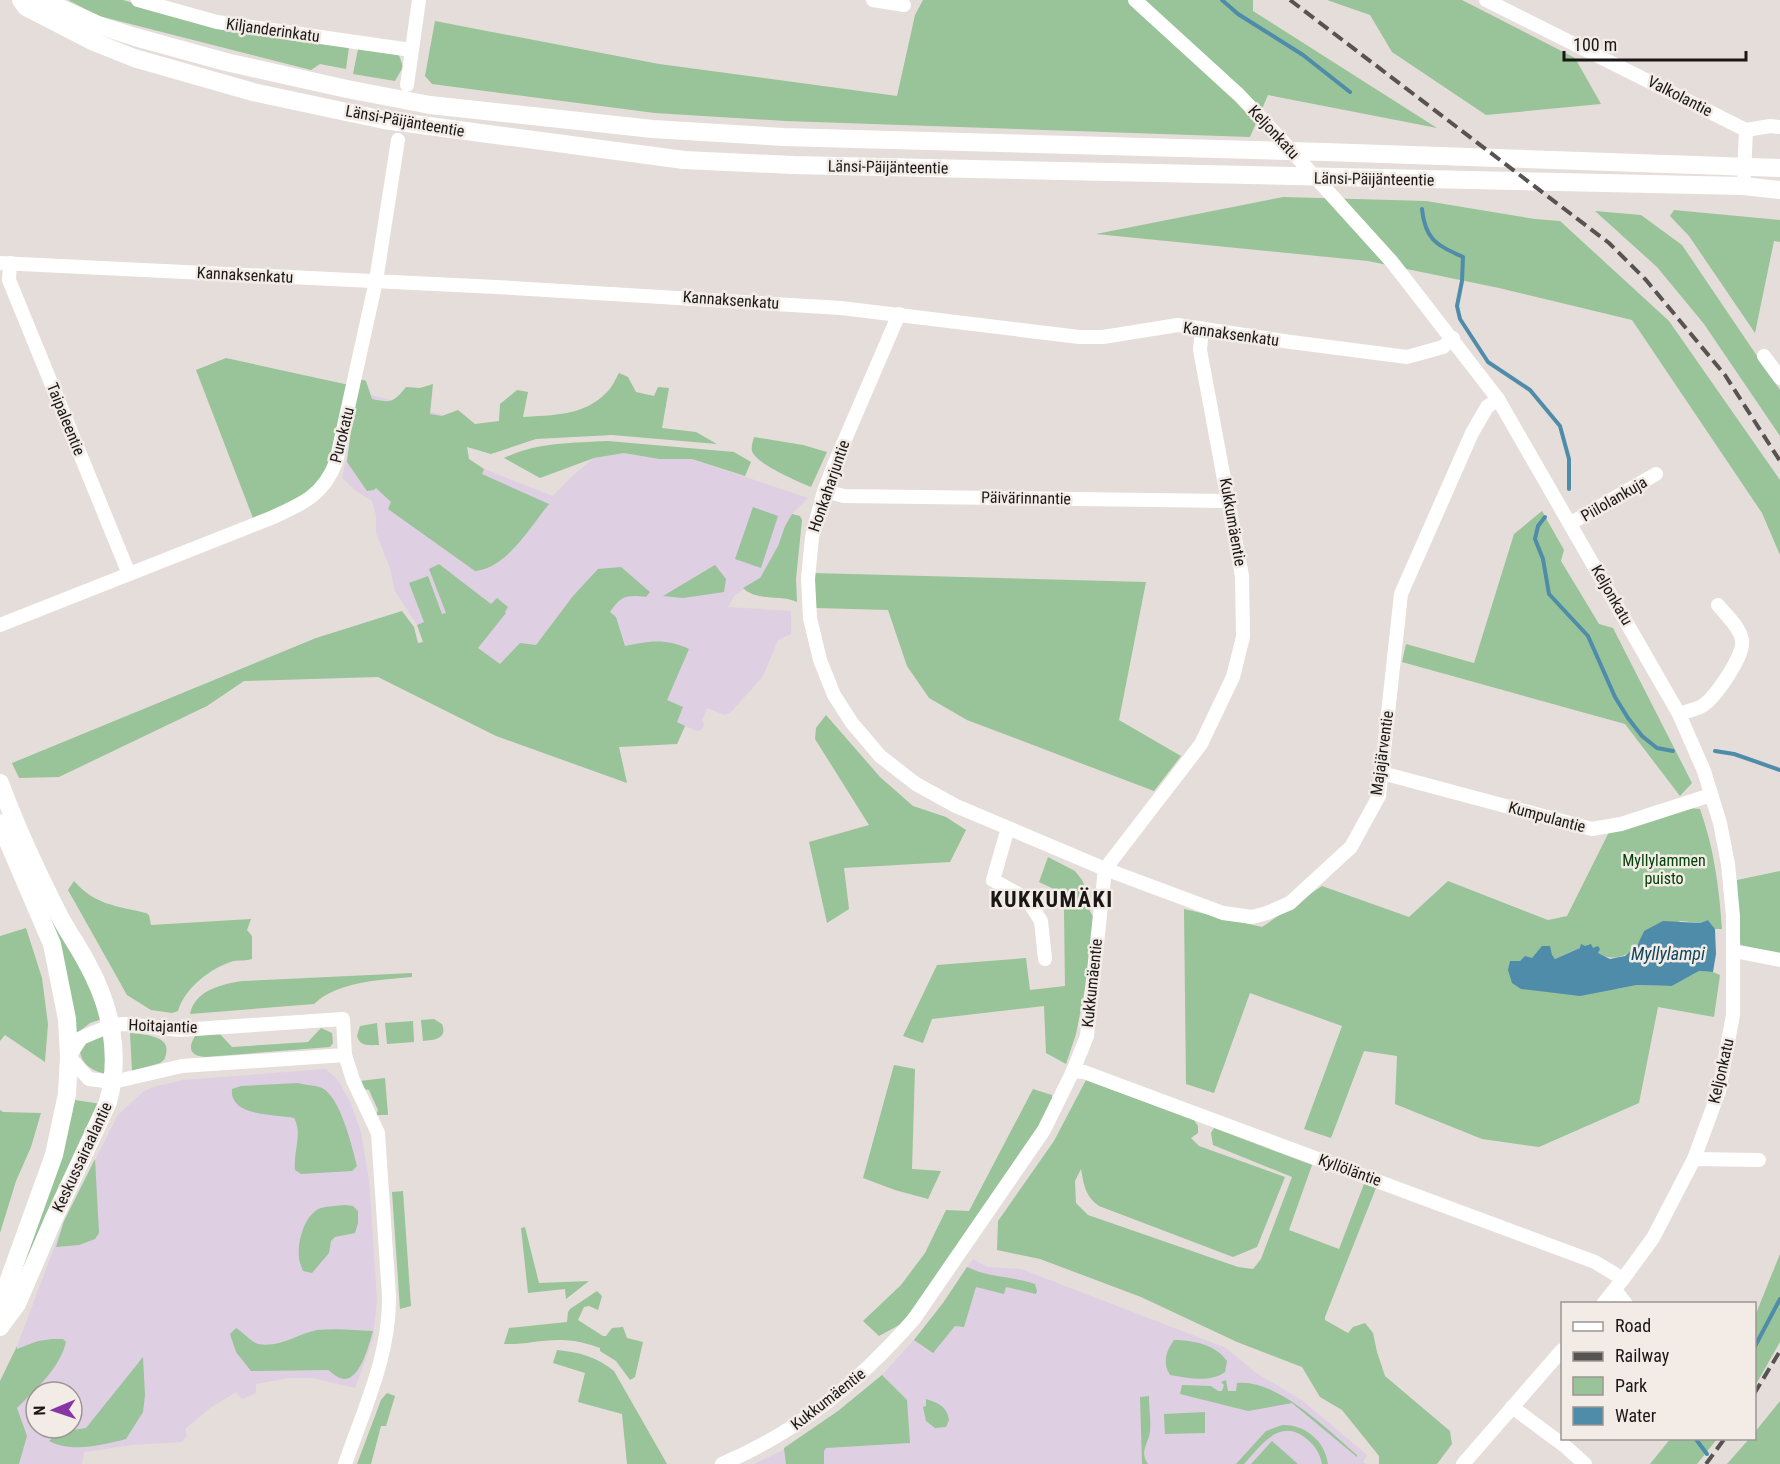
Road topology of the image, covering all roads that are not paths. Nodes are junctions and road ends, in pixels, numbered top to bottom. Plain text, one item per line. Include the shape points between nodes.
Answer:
1 (21, 0) edge
2 (42, 0) edge
3 (138, 0) edge
4 (419, 0) edge
5 (873, 0) edge
6 (1135, 0) edge
7 (1486, 0) edge
8 (904, 5) dead end
9 (411, 50) junction
10 (407, 85) dead end
11 (1780, 127) edge
12 (1746, 130) junction
13 (398, 140) dead end
14 (1745, 166) junction
15 (1780, 168) edge
16 (1743, 186) junction
17 (1780, 190) edge
18 (5, 263) edge
19 (376, 281) junction
20 (899, 314) junction
21 (1202, 328) junction
22 (1453, 338) junction
23 (1764, 356) dead end
24 (1780, 378) edge
25 (1498, 399) junction
26 (1656, 474) dead end
27 (824, 491) junction
28 (1229, 501) junction
29 (1571, 524) junction
30 (129, 574) junction
31 (1718, 605) dead end
32 (0, 625) edge
33 (1680, 714) junction
34 (1382, 773) junction
35 (0, 786) edge
36 (1711, 795) junction
37 (0, 823) edge
38 (1006, 835) dead end
39 (1105, 869) junction
40 (1734, 951) junction
41 (1045, 958) dead end
42 (1780, 960) edge
43 (112, 1025) junction
44 (345, 1054) junction
45 (69, 1058) junction
46 (1073, 1071) junction
47 (113, 1082) junction
48 (1694, 1158) junction
49 (1759, 1160) dead end
50 (1623, 1279) junction
51 (1613, 1292) junction
52 (1605, 1302) edge
53 (1624, 1302) edge
54 (0, 1321) edge
55 (0, 1327) edge
56 (1561, 1352) edge
57 (1512, 1407) junction
58 (345, 1464) edge
59 (722, 1464) edge
60 (1463, 1464) edge
61 (1585, 1464) edge

1 - 16 main road, Länsi-Päijänteentie via 26,7 94,42 134,58 253,92 420,126 673,158 729,163
2 - 14 main road, Länsi-Päijänteentie via 98,25 226,62 430,105 653,129 783,138
3 - 9 street, Kiljanderinkatu via 217,22
4 - 9 street
5 - 8 street
6 - 22 street, Keljonkatu via 1239,94 1392,262
7 - 12 street, Valkolantie
9 - 10 street
11 - 12 street
12 - 14 street
13 - 19 street, Purokatu
14 - 15 main road, Länsi-Päijänteentie
14 - 16 street
16 - 17 main road, Länsi-Päijänteentie
18 - 19 street, Kannaksenkatu
18 - 30 street, Taipaleentie
19 - 20 street, Kannaksenkatu via 728,300
19 - 30 street, Purokatu via 330,477 308,501
20 - 21 street, Kannaksenkatu via 1079,338 1178,325
20 - 27 street, Honkaharjuntie
21 - 22 street, Kannaksenkatu via 1407,357 1443,347
21 - 28 street, Kukkumäentie via 1200,351
22 - 25 street, Keljonkatu
23 - 24 street
25 - 29 street, Keljonkatu
25 - 34 street, Majajärventie via 1487,407 1472,433 1401,594
26 - 29 street, Piilolankuja
27 - 28 street, Päivärinnantie via 844,496
27 - 39 street, Honkaharjuntie via 812,537 810,618 825,674 852,723 880,756 916,784 956,807
28 - 39 street, Kukkumäentie via 1242,576 1243,637 1233,677 1201,744
29 - 33 street, Keljonkatu
30 - 32 street, Purokatu
31 - 33 street via 1738,630 1743,648 1716,692 1702,706
33 - 36 street, Keljonkatu
34 - 36 street, Kumpulantie via 1592,829 1621,824
34 - 39 street, Majajärventie via 1379,796 1351,848 1290,903 1267,913 1251,917 1223,913
35 - 43 main road, Keskussairaalantie via 61,919 102,992
36 - 40 street, Keljonkatu via 1728,864
37 - 45 main road, Keskussairaalantie via 52,944 67,1019
38 - 41 street via 993,880 1027,899 1041,921
39 - 46 street, Kukkumäentie via 1087,1036
40 - 42 street
40 - 48 street, Keljonkatu via 1733,1015 1719,1091
43 - 44 street, Hoitajantie via 180,1030 343,1019
43 - 45 street, Hoitajantie via 81,1038
43 - 47 main road, Keskussairaalantie
44 - 47 street via 182,1066
44 - 58 street, Hoitajantie via 378,1133 390,1308 379,1371
45 - 47 street via 89,1079
45 - 54 main road, Keskussairaalantie via 67,1094 54,1155 2,1299
46 - 50 street, Kyllöläntie via 1595,1262
46 - 59 street, Kukkumäentie via 1044,1130 903,1332 865,1372 821,1408 770,1442
47 - 55 main road, Keskussairaalantie via 108,1102 16,1304
48 - 49 street
48 - 50 street, Keljonkatu via 1653,1238
50 - 51 street, Keljonkatu
51 - 52 street, Keljonkatu
51 - 53 street
56 - 57 street
57 - 60 street
57 - 61 street

